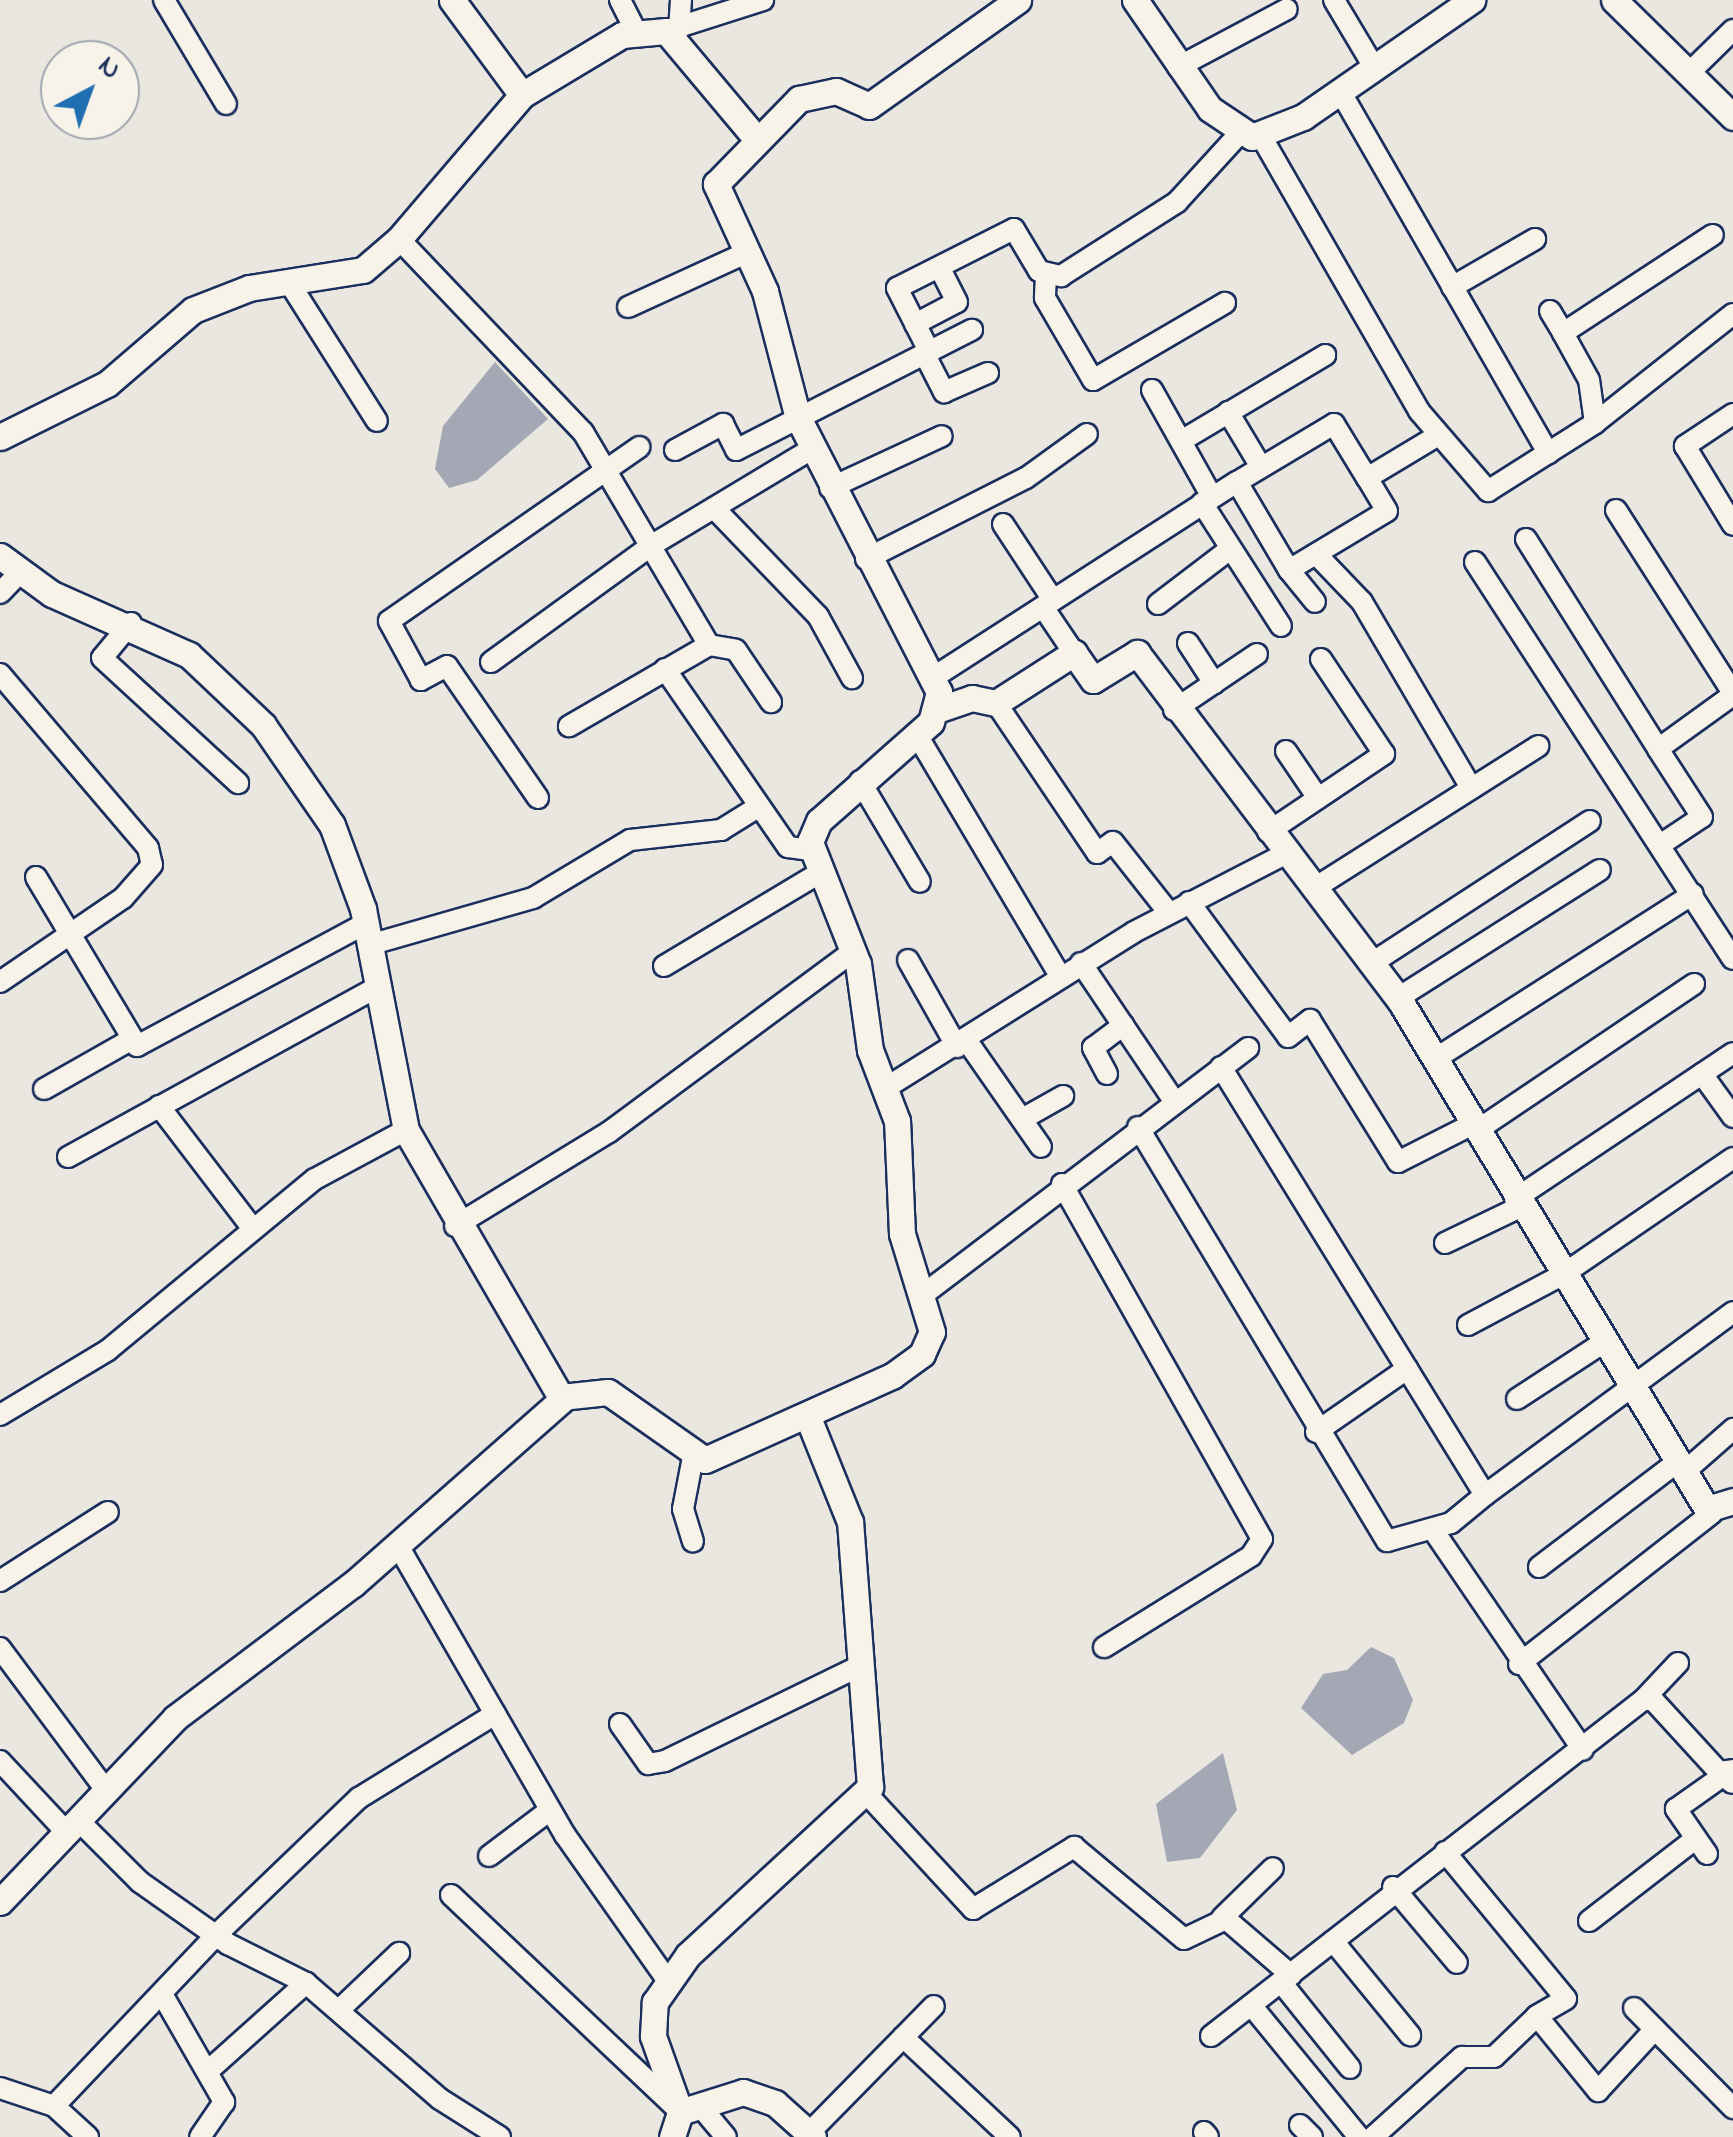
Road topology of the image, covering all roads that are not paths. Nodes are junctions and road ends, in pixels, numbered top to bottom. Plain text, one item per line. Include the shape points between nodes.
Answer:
1 (164, 0) edge
2 (452, 0) edge
3 (620, 0) edge
4 (681, 0) edge
5 (763, 0) edge
6 (1018, 0) edge
7 (1135, 0) edge
8 (1334, 0) edge
9 (1614, 0) edge
10 (1463, 2) edge
11 (1287, 9) dead end
12 (672, 30) junction
13 (1733, 30) edge
14 (636, 31) junction
15 (1178, 67) junction
16 (1374, 67) junction
17 (1688, 74) junction
18 (1340, 92) junction
19 (522, 95) junction
20 (226, 104) dead end
21 (1733, 116) edge
22 (1250, 135) junction
23 (754, 136) junction
24 (1714, 235) dead end
25 (400, 239) junction
26 (1535, 239) dead end
27 (748, 252) junction
28 (939, 267) junction
29 (1046, 276) junction
30 (290, 284) junction
31 (1452, 287) junction
32 (1225, 303) dead end
33 (628, 307) dead end
34 (1550, 310) dead end
35 (1733, 314) edge
36 (914, 324) junction
37 (972, 330) dead end
38 (1563, 334) junction
39 (927, 354) junction
40 (1325, 355) dead end
41 (988, 373) dead end
42 (1152, 390) dead end
43 (1228, 412) junction
44 (1733, 414) edge
45 (798, 418) junction
46 (377, 421) dead end
47 (1595, 423) junction
48 (1087, 434) dead end
49 (942, 436) dead end
50 (1437, 436) junction
51 (0, 437) edge
52 (1181, 440) junction
53 (638, 447) dead end
54 (675, 450) dead end
55 (812, 450) junction
56 (1548, 453) junction
57 (606, 464) junction
58 (1261, 468) junction
59 (1366, 478) junction
60 (1236, 482) junction
61 (830, 488) junction
62 (1207, 500) junction
63 (714, 508) junction
64 (1616, 510) dead end
65 (1732, 523) edge
66 (1002, 524) dead end
67 (1526, 539) dead end
68 (652, 546) junction
69 (1230, 550) junction
70 (1316, 554) junction
71 (866, 559) junction
72 (1475, 562) dead end
73 (10, 563) edge
74 (1289, 570) junction
75 (0, 592) edge
76 (1315, 602) dead end
77 (1048, 603) junction
78 (1158, 604) dead end
79 (131, 623) junction
80 (1281, 626) dead end
81 (1188, 643) dead end
82 (709, 645) junction
83 (1074, 653) junction
84 (1257, 654) dead end
85 (1321, 659) dead end
86 (491, 662) dead end
87 (665, 669) junction
88 (0, 674) edge
89 (934, 677) junction
90 (852, 678) dead end
91 (1214, 683) junction
92 (1733, 694) edge
93 (771, 702) dead end
94 (996, 704) junction
95 (937, 710) junction
96 (1174, 710) junction
97 (569, 726) dead end
98 (916, 734) junction
99 (1538, 746) dead end
100 (1658, 748) junction
101 (1286, 751) dead end
102 (860, 781) junction
103 (238, 783) dead end
104 (1471, 788) junction
105 (538, 798) dead end
106 (1318, 798) junction
107 (758, 806) junction
108 (1590, 821) dead end
109 (1268, 832) junction
110 (1660, 845) junction
111 (1285, 854) junction
112 (814, 862) junction
113 (1600, 870) dead end
114 (36, 877) dead end
115 (920, 882) dead end
116 (1313, 888) junction
117 (1693, 894) junction
118 (1189, 902) junction
119 (1169, 913) junction
120 (367, 935) junction
121 (65, 936) junction
122 (854, 951) junction
123 (1733, 959) edge
124 (908, 960) dead end
125 (1080, 963) junction
126 (1372, 963) junction
127 (664, 966) dead end
128 (1060, 976) junction
129 (0, 982) edge
130 (1694, 984) dead end
131 (376, 988) junction
132 (1398, 998) junction
133 (1123, 1025) junction
134 (130, 1042) junction
135 (962, 1044) junction
136 (1248, 1048) dead end
137 (1733, 1052) edge
138 (1435, 1059) junction
139 (1221, 1067) junction
140 (1107, 1074) dead end
141 (1702, 1074) junction
142 (884, 1088) junction
143 (44, 1089) dead end
144 (1063, 1096) dead end
145 (1174, 1101) junction
146 (158, 1106) junction
147 (1733, 1117) edge
148 (1024, 1118) junction
149 (1138, 1127) junction
150 (1475, 1128) junction
151 (406, 1130) junction
152 (1041, 1147) dead end
153 (68, 1157) dead end
154 (1733, 1158) edge
155 (1062, 1184) junction
156 (1517, 1203) junction
157 (454, 1226) junction
158 (254, 1229) junction
159 (1445, 1244) dead end
160 (1562, 1275) junction
161 (920, 1297) junction
162 (1733, 1312) edge
163 (1468, 1325) dead end
164 (1604, 1342) junction
165 (1407, 1369) junction
166 (1629, 1384) junction
167 (564, 1398) junction
168 (1517, 1399) dead end
169 (0, 1414) edge
170 (807, 1415) junction
171 (1733, 1429) edge
172 (1316, 1432) junction
173 (693, 1457) junction
174 (1679, 1468) junction
175 (1484, 1495) junction
176 (1723, 1507) edge
177 (108, 1512) dead end
178 (1433, 1530) junction
179 (693, 1541) dead end
180 (398, 1544) junction
181 (1539, 1566) dead end
182 (0, 1581) edge
183 (1104, 1646) dead end
184 (0, 1648) edge
185 (1678, 1663) dead end
186 (1519, 1664) junction
187 (858, 1667) junction
188 (1643, 1700) junction
189 (495, 1714) junction
190 (620, 1724) dead end
191 (1582, 1750) junction
192 (0, 1761) edge
193 (1730, 1776) edge
194 (105, 1789) junction
195 (866, 1793) junction
196 (550, 1810) junction
197 (74, 1828) junction
198 (1445, 1852) junction
199 (489, 1856) dead end
200 (1274, 1868) dead end
201 (1394, 1887) junction
202 (450, 1895) dead end
203 (0, 1902) edge
204 (1222, 1918) junction
205 (1589, 1921) dead end
206 (216, 1936) junction
207 (1334, 1941) junction
208 (399, 1953) dead end
209 (1457, 1963) dead end
210 (1286, 1979) junction
211 (668, 1981) junction
212 (306, 1982) junction
213 (162, 1994) junction
214 (934, 2006) dead end
215 (1251, 2006) junction
216 (1634, 2008) dead end
217 (340, 2010) junction
218 (1537, 2016) junction
219 (1655, 2029) junction
220 (1410, 2035) dead end
221 (1211, 2036) dead end
222 (904, 2037) junction
223 (1350, 2068) dead end
224 (208, 2072) junction
225 (0, 2088) edge
226 (54, 2106) junction
227 (1733, 2108) edge
228 (684, 2118) edge
229 (811, 2135) edge
230 (88, 2137) edge
231 (200, 2137) edge
232 (500, 2137) edge
233 (726, 2137) edge
234 (1010, 2137) edge
235 (1359, 2137) edge
236 (1373, 2137) edge

1 - 20 street
2 - 19 street
3 - 14 street
4 - 12 street
5 - 12 street
6 - 23 street via 869,106 836,91 811,94
7 - 15 street
8 - 16 street
9 - 17 street
10 - 16 street
11 - 15 street
12 - 14 street
12 - 23 street
13 - 17 street
14 - 19 street
15 - 22 street
16 - 18 street
17 - 21 street
18 - 22 street
18 - 31 street
19 - 25 street
22 - 29 street via 1177,202
22 - 50 street
23 - 27 street via 716,184
24 - 38 street
25 - 30 street via 363,270
25 - 57 street
26 - 31 street
27 - 33 street
27 - 45 street
28 - 29 street via 1014,229
28 - 36 street via 897,288
28 - 36 street via 957,302
29 - 32 street via 1046,298 1093,380
30 - 46 street
30 - 51 street via 193,310 107,384
31 - 56 street
34 - 38 street
35 - 47 street
36 - 39 street
37 - 39 street
38 - 47 street via 1590,380
39 - 41 street via 944,392
39 - 45 street
40 - 43 street
42 - 52 street
43 - 52 street
43 - 58 street
44 - 65 street via 1684,446
45 - 54 street via 736,450 723,424
45 - 55 street
47 - 56 street
48 - 71 street via 1017,483
49 - 61 street
50 - 56 street via 1488,491
50 - 59 street
52 - 62 street
53 - 57 street
55 - 61 street
55 - 63 street
57 - 68 street
57 - 105 street via 389,620 421,680 447,666
58 - 59 street via 1334,424
58 - 60 street
59 - 70 street via 1387,511
60 - 62 street
60 - 74 street
61 - 71 street
62 - 69 street
62 - 77 street
63 - 68 street
63 - 90 street via 818,616
64 - 92 street
66 - 77 street
67 - 100 street
68 - 82 street
68 - 86 street
69 - 78 street
69 - 80 street
70 - 74 street
70 - 104 street via 1362,602
71 - 89 street
72 - 110 street
73 - 75 street
73 - 79 street via 52,594
74 - 76 street
77 - 83 street
77 - 89 street
79 - 103 street via 102,658
79 - 120 street via 188,655 264,725 332,825
81 - 91 street
82 - 87 street
82 - 93 street via 736,650
83 - 94 street
83 - 96 street via 1093,680 1137,653
84 - 91 street
85 - 106 street via 1384,754
87 - 97 street
87 - 107 street
88 - 121 street via 148,848 147,876
89 - 95 street
91 - 96 street
92 - 100 street
94 - 95 street via 972,698
94 - 119 street via 1097,852 1112,842
95 - 98 street
96 - 109 street
98 - 102 street
98 - 128 street
99 - 104 street
100 - 110 street via 1702,817
101 - 106 street
102 - 112 street via 819,821
102 - 115 street
104 - 116 street
106 - 109 street
107 - 112 street via 788,847
107 - 120 street via 722,830 630,840 533,898
108 - 126 street
109 - 111 street
110 - 117 street
111 - 116 street
111 - 118 street
112 - 122 street
112 - 127 street
113 - 132 street
114 - 121 street
116 - 126 street
117 - 123 street
117 - 138 street
118 - 119 street
118 - 150 street via 1288,1038 1310,1020 1398,1162
119 - 125 street
120 - 131 street
120 - 134 street via 137,1046
121 - 129 street
121 - 134 street
122 - 142 street
122 - 157 street via 609,1132
124 - 135 street
125 - 128 street
125 - 133 street
126 - 132 street
128 - 135 street
130 - 150 street
131 - 146 street
131 - 151 street
132 - 138 street
133 - 140 street via 1093,1048
133 - 145 street
134 - 143 street
135 - 142 street
135 - 148 street
136 - 139 street
137 - 141 street
138 - 150 street
139 - 145 street
139 - 165 street
141 - 147 street
141 - 156 street
142 - 161 street via 897,1121 902,1234
144 - 148 street
145 - 149 street
146 - 153 street
146 - 158 street
148 - 152 street
149 - 155 street
149 - 172 street
150 - 156 street
151 - 157 street
151 - 158 street via 314,1180
154 - 160 street
155 - 161 street
155 - 183 street via 1262,1539 1250,1556
156 - 159 street
156 - 160 street
157 - 167 street
158 - 169 street via 108,1350
160 - 163 street
160 - 164 street
161 - 170 street via 932,1332 922,1354
162 - 166 street
164 - 166 street
164 - 168 street
165 - 172 street
165 - 175 street
166 - 174 street
166 - 175 street
167 - 173 street via 608,1392
167 - 180 street
170 - 173 street via 716,1458
170 - 187 street via 850,1522
171 - 174 street
172 - 178 street via 1387,1541
173 - 179 street via 684,1508
174 - 176 street
174 - 181 street
175 - 178 street
176 - 186 street
177 - 182 street
178 - 186 street
180 - 189 street
180 - 194 street via 174,1718
184 - 194 street
185 - 188 street
186 - 191 street
187 - 190 street via 665,1761 648,1764
187 - 195 street
188 - 191 street
188 - 193 street
189 - 196 street
189 - 206 street via 359,1798
191 - 198 street
192 - 197 street
193 - 205 street via 1676,1809 1701,1847
194 - 197 street
195 - 204 street via 973,1909 1068,1847 1184,1938
195 - 211 street
196 - 199 street
196 - 211 street
197 - 203 street
197 - 206 street
198 - 201 street
198 - 218 street via 1566,1998
200 - 204 street
201 - 207 street
201 - 209 street
202 - 228 street
204 - 210 street
206 - 212 street
206 - 213 street
207 - 210 street
207 - 220 street
208 - 217 street
210 - 215 street
210 - 223 street
211 - 228 street via 650,2020
212 - 217 street
212 - 224 street
213 - 224 street
213 - 226 street
214 - 222 street
215 - 221 street
215 - 235 street
216 - 219 street
217 - 232 street
218 - 219 street via 1598,2091
218 - 236 street via 1494,2057 1462,2058
219 - 227 street
222 - 229 street
222 - 234 street
224 - 231 street via 224,2102
225 - 226 street
226 - 230 street
228 - 229 street via 743,2092 775,2103
228 - 233 street

